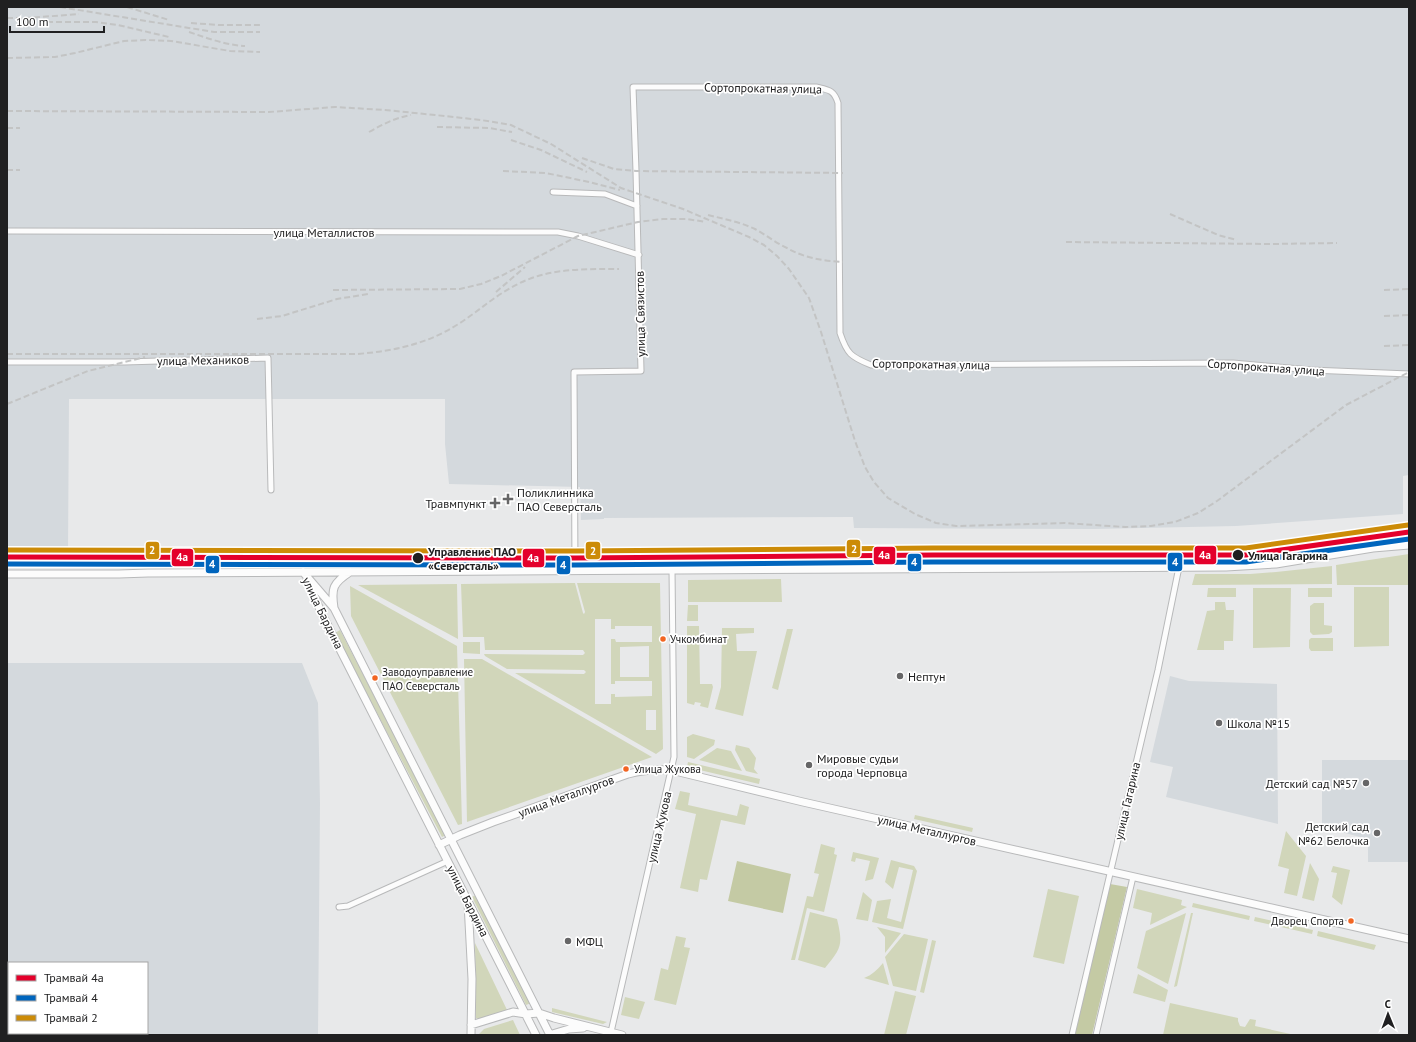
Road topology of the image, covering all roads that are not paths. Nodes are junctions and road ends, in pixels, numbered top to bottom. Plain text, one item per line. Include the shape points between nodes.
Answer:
1 (633, 87) joint
2 (553, 192) dead end
3 (637, 206) junction
4 (7, 231) edge
5 (638, 255) junction
6 (7, 362) edge
7 (1409, 374) edge
8 (271, 490) dead end
9 (1409, 545) edge
10 (1179, 567) junction
11 (672, 569) junction
12 (575, 570) junction
13 (303, 572) junction
14 (351, 572) junction
15 (7, 574) edge
16 (334, 608) junction
17 (373, 684) junction
18 (361, 690) junction
19 (671, 770) junction
20 (451, 838) junction
21 (439, 845) junction
22 (448, 861) junction
23 (1110, 871) junction
24 (1133, 877) junction
25 (468, 899) junction
26 (338, 907) dead end
27 (1409, 939) edge
28 (539, 1013) junction
29 (526, 1014) junction
30 (471, 1025) junction
31 (590, 1028) junction
32 (612, 1032) junction
33 (470, 1035) edge
34 (536, 1035) edge
35 (550, 1035) edge
36 (622, 1035) edge
37 (1072, 1035) edge
38 (1096, 1035) edge

1 - 3 street, улица Связистов
1 - 7 street, Сортопрокатная улица via 816,87 835,94 838,103 840,332 845,348 856,359 871,365 1233,363 1311,370
2 - 3 street via 606,194
3 - 5 street, улица Связистов
4 - 5 street, улица Металлистов via 558,232
5 - 12 street, улица Связистов via 641,371 574,372
6 - 8 street, улица Механиков via 268,358
9 - 10 main road via 1258,566
10 - 11 main road
10 - 23 street, улица Гагарина via 1158,670
11 - 12 main road
11 - 19 street, улица Жукова via 674,757
12 - 14 main road
13 - 14 main road
13 - 15 main road
13 - 16 main road, улица Бардина
13 - 18 main road, улица Бардина
14 - 16 main road via 334,584
16 - 17 main road, улица Бардина
17 - 18 main road
17 - 20 main road, улица Бардина
18 - 21 main road, улица Бардина
19 - 20 main road, улица Металлургов via 653,769 628,774
19 - 23 main road, улица Металлургов
19 - 32 street, улица Жукова
20 - 21 main road, улица Металлургов
20 - 28 main road, улица Бардина
21 - 22 main road, улица Бардина
22 - 25 main road, улица Бардина
22 - 26 street via 348,906
23 - 24 main road, улица Металлургов
23 - 37 street, улица Гагарина
24 - 27 main road, улица Металлургов
24 - 38 street
25 - 29 main road, улица Бардина
25 - 30 main road via 472,979
28 - 29 main road
28 - 31 main road
28 - 35 main road, улица Бардина
29 - 30 main road via 513,1012
29 - 34 main road, улица Бардина
30 - 33 main road
31 - 32 main road
31 - 35 main road via 569,1029
32 - 36 main road

